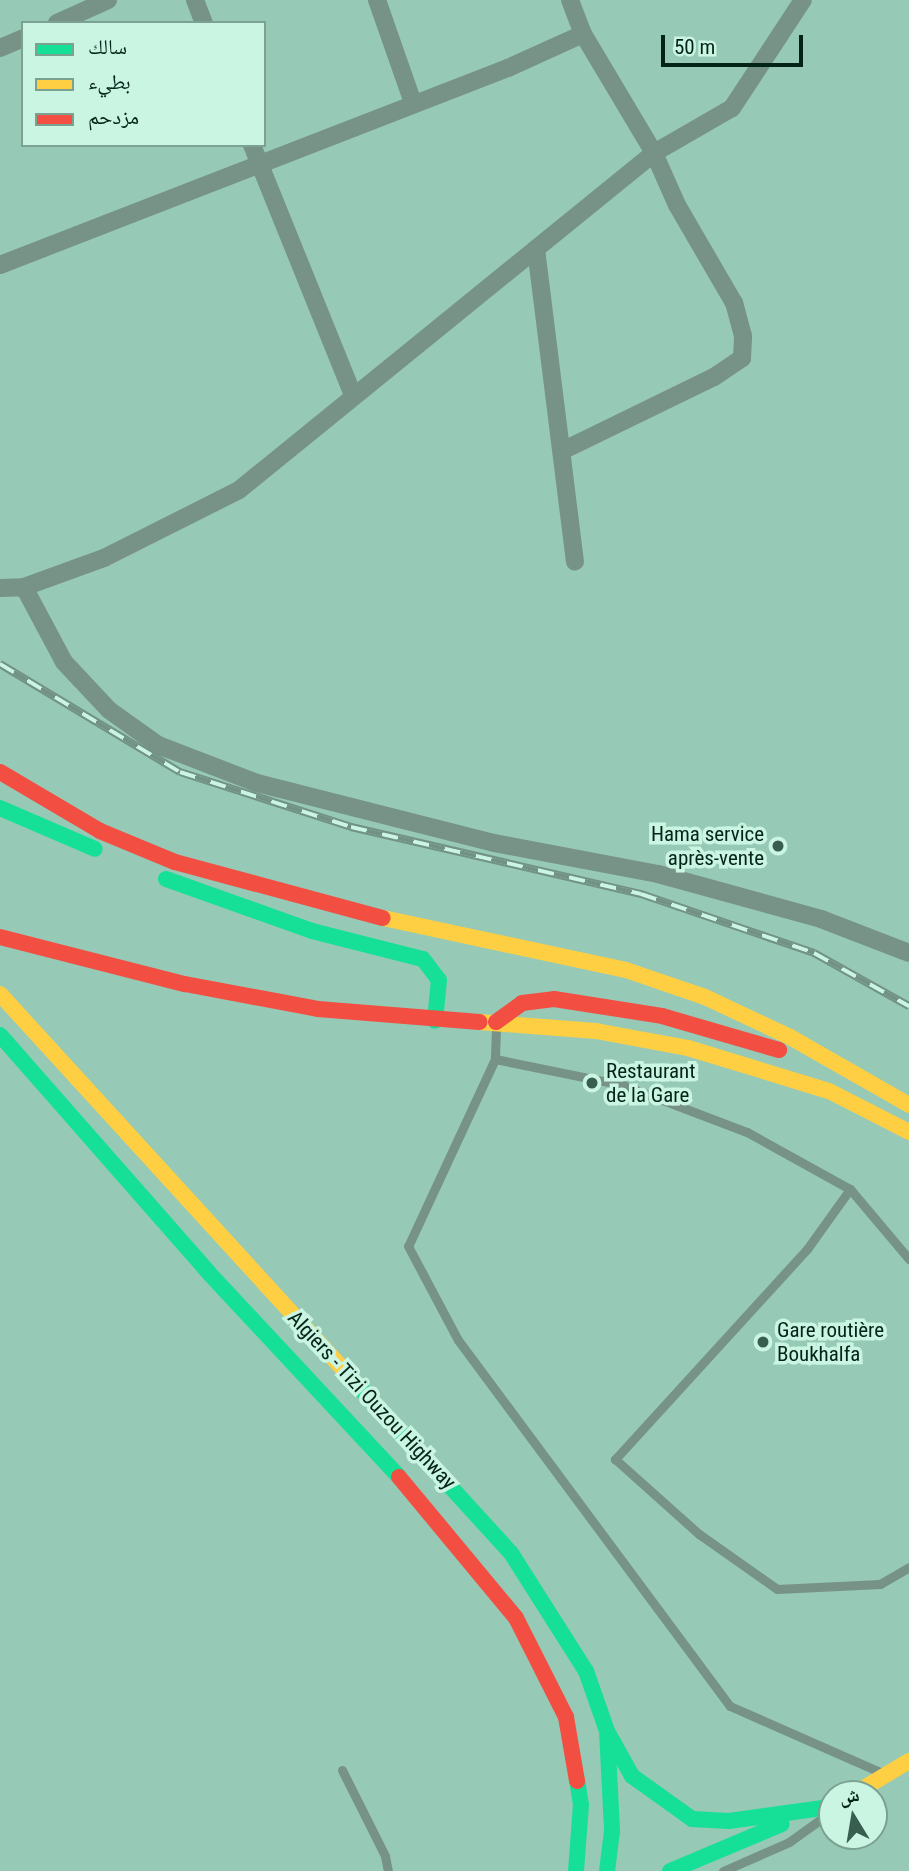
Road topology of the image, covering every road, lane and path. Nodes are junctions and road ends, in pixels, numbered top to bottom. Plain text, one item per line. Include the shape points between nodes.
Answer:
1 (108, 0) edge
2 (195, 0) edge
3 (377, 0) edge
4 (570, 0) edge
5 (803, 0) edge
6 (61, 21) edge
7 (203, 21) edge
8 (583, 34) junction
9 (21, 39) edge
10 (0, 48) edge
11 (413, 103) junction
12 (255, 153) edge
13 (654, 153) junction
14 (536, 249) junction
15 (0, 265) edge
16 (353, 395) junction
17 (564, 450) junction
18 (575, 562) dead end
19 (24, 587) junction
20 (0, 588) edge
21 (0, 772) edge
22 (0, 808) edge
23 (116, 858) dead end
24 (152, 874) dead end
25 (0, 937) edge
26 (909, 953) edge
27 (0, 994) edge
28 (435, 1021) junction
29 (496, 1022) junction
30 (0, 1035) edge
31 (495, 1059) junction
32 (892, 1093) junction
33 (909, 1105) edge
34 (909, 1132) edge
35 (850, 1189) junction
36 (909, 1259) edge
37 (909, 1567) edge
38 (607, 1731) junction
39 (909, 1761) edge
40 (342, 1770) dead end
41 (887, 1775) junction
42 (879, 1780) edge
43 (818, 1809) edge
44 (818, 1812) edge
45 (818, 1817) edge
46 (388, 1871) edge
47 (576, 1871) edge
48 (607, 1871) edge
49 (670, 1871) edge
50 (723, 1871) edge

1 - 6 street
2 - 7 street
3 - 11 street
4 - 8 street
5 - 13 street via 732,108
8 - 11 street
8 - 13 street
9 - 10 street
11 - 12 street
12 - 15 street
12 - 16 street
13 - 14 street
13 - 17 street via 677,205 734,303 743,336 742,358 714,377
14 - 16 street
14 - 17 street
16 - 19 street via 239,490 104,558
17 - 18 street
19 - 20 street
19 - 26 street via 64,662 109,710 158,745 257,783 494,843 658,874 821,919
21 - 32 main road via 100,831 176,862 432,931 626,970 705,997
22 - 23 main road
24 - 28 main road via 312,931 423,959 439,979
25 - 28 main road via 185,984 318,1009
27 - 38 main road, Algiers - Tizi Ouzou Highway via 511,1553 586,1671
28 - 29 main road
29 - 31 lane
29 - 32 main road via 512,1008 533,1000 603,1004 729,1034
29 - 34 main road via 596,1031 711,1054 829,1091
30 - 47 main road, Algiers - Tizi Ouzou Highway via 208,1272 438,1519 516,1618 566,1717 581,1805
31 - 35 lane via 610,1081 687,1108 747,1132
31 - 41 lane via 408,1247 458,1340 730,1706
32 - 33 main road
35 - 36 lane
35 - 37 lane via 807,1249 615,1459 699,1534 777,1590 880,1584
38 - 43 main road via 632,1776 692,1819 729,1821
38 - 48 main road, Algiers - Tizi Ouzou Highway via 612,1831
39 - 41 main road
40 - 46 lane
41 - 42 main road
44 - 49 main road
45 - 50 lane via 789,1842

